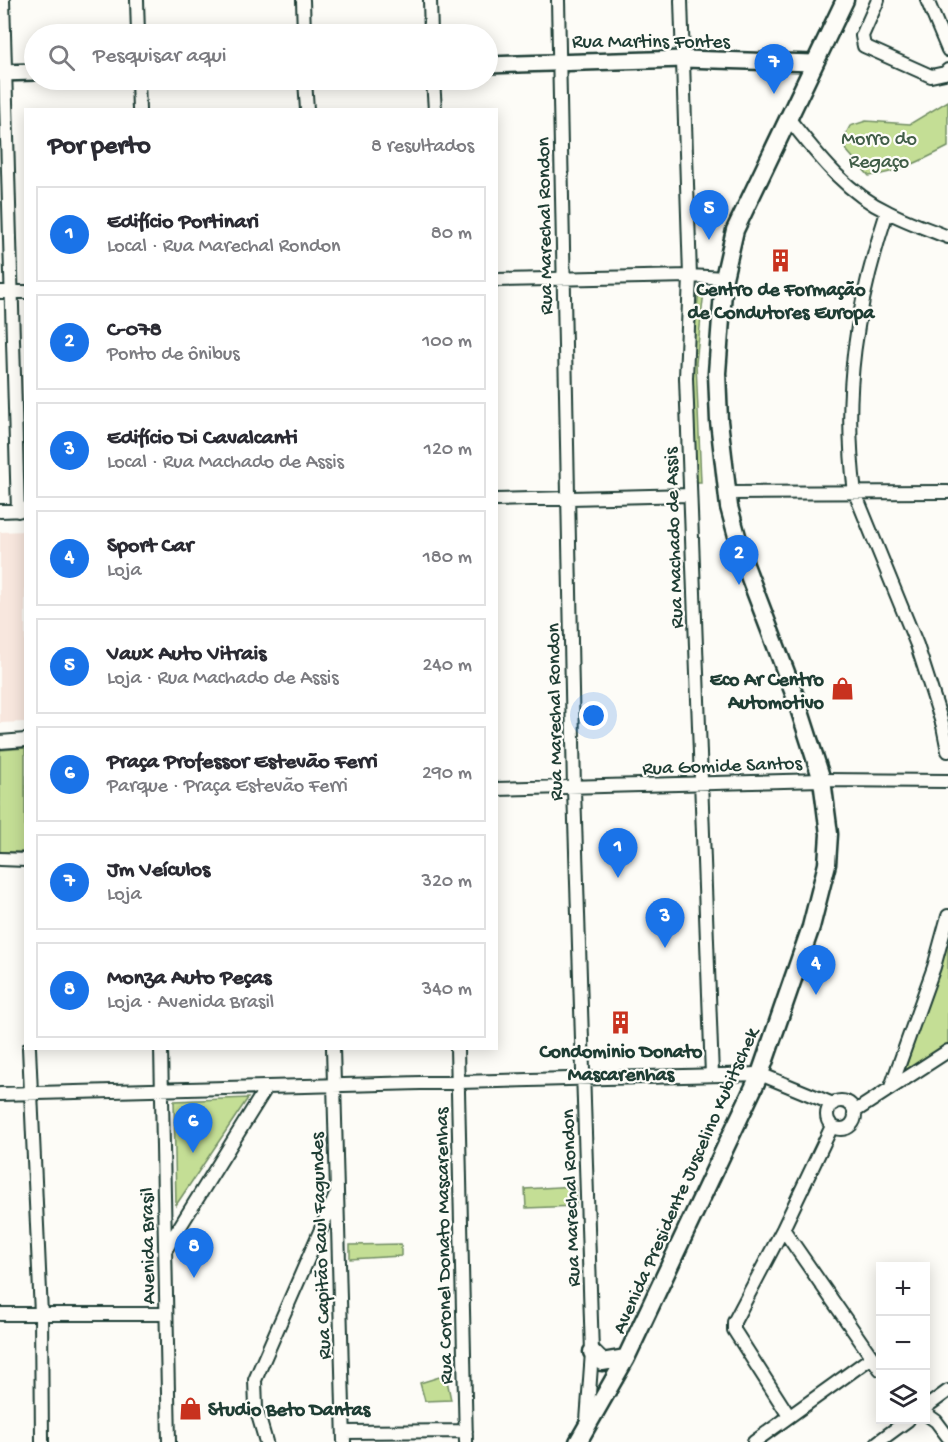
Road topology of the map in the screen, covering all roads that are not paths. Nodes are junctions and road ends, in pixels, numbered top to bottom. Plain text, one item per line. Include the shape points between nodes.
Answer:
1 (3, 0) edge
2 (137, 0) edge
3 (303, 0) edge
4 (430, 0) edge
5 (558, 0) edge
6 (681, 0) edge
7 (845, 0) edge
8 (878, 0) edge
9 (927, 0) edge
10 (138, 24) edge
11 (304, 24) edge
12 (431, 24) edge
13 (948, 50) edge
14 (684, 59) junction
15 (560, 62) junction
16 (814, 63) junction
17 (498, 65) edge
18 (948, 70) edge
19 (24, 72) edge
20 (2, 73) edge
21 (138, 90) edge
22 (306, 90) edge
23 (434, 90) edge
24 (139, 108) edge
25 (307, 108) edge
26 (435, 108) edge
27 (788, 118) junction
28 (887, 212) junction
29 (948, 237) edge
30 (690, 276) junction
31 (563, 278) junction
32 (724, 278) junction
33 (498, 280) edge
34 (6, 292) edge
35 (24, 292) edge
36 (948, 492) edge
37 (726, 493) junction
38 (855, 493) junction
39 (690, 495) junction
40 (569, 498) junction
41 (498, 500) edge
42 (0, 511) edge
43 (22, 511) edge
44 (24, 740) edge
45 (0, 742) edge
46 (948, 751) edge
47 (822, 780) junction
48 (948, 781) edge
49 (702, 784) junction
50 (498, 789) edge
51 (574, 789) junction
52 (0, 859) edge
53 (24, 860) edge
54 (948, 916) edge
55 (29, 1050) edge
56 (161, 1050) edge
57 (333, 1050) edge
58 (457, 1050) edge
59 (948, 1051) edge
60 (760, 1074) junction
61 (712, 1075) junction
62 (585, 1080) junction
63 (458, 1083) junction
64 (333, 1086) junction
65 (891, 1087) junction
66 (266, 1088) junction
67 (162, 1091) junction
68 (30, 1093) junction
69 (0, 1094) edge
70 (833, 1104) junction
71 (854, 1112) junction
72 (832, 1126) junction
73 (337, 1192) junction
74 (783, 1229) junction
75 (165, 1250) junction
76 (0, 1314) edge
77 (41, 1314) junction
78 (166, 1314) junction
79 (592, 1352) junction
80 (872, 1357) junction
81 (626, 1358) junction
82 (876, 1363) edge
83 (948, 1390) edge
84 (930, 1404) edge
85 (789, 1416) junction
86 (930, 1417) edge
87 (587, 1423) junction
88 (901, 1424) edge
89 (466, 1436) edge
90 (344, 1437) edge
91 (948, 1437) edge
92 (42, 1442) edge
93 (169, 1442) edge
94 (266, 1442) edge
95 (578, 1442) edge
96 (754, 1442) edge
97 (878, 1442) edge

1 - 20 street
2 - 10 street
3 - 11 street
4 - 12 street
5 - 15 street, Rua Marechal Rondon
6 - 14 street, Rua Machado de Assis
7 - 16 main road, Avenida Presidente Juscelino Kubitschek
8 - 18 street via 862,36 864,46 931,76
9 - 13 street
14 - 15 street, Rua Martins Fontes
14 - 16 street, Rua Martins Fontes
14 - 30 street, Rua Machado de Assis
15 - 17 street, Rua Martins Fontes
15 - 31 street, Rua Marechal Rondon
16 - 27 main road, Avenida Presidente Juscelino Kubitschek
19 - 20 street
20 - 34 street
21 - 24 street
22 - 25 street
23 - 26 street
27 - 28 street via 836,174
27 - 32 main road, Avenida Presidente Juscelino Kubitschek via 735,230
28 - 29 street
28 - 38 street via 859,310 852,364 850,428
30 - 31 street
30 - 32 street
30 - 39 street, Rua Machado de Assis via 686,378
31 - 33 street
31 - 40 street, Rua Marechal Rondon
32 - 37 main road, Avenida Presidente Juscelino Kubitschek via 717,373
34 - 35 street
34 - 43 street
36 - 38 street
37 - 38 street
37 - 47 main road, Avenida Presidente Juscelino Kubitschek via 745,565
38 - 46 street via 916,645
39 - 40 street
39 - 49 street, Rua Machado de Assis
40 - 41 street
40 - 51 street, Rua Marechal Rondon
42 - 43 street
44 - 45 street
47 - 48 street, Rua Gomide Santos
47 - 49 street, Rua Gomide Santos
47 - 60 main road, Avenida Presidente Juscelino Kubitschek via 829,834 825,875
49 - 51 street, Rua Gomide Santos
49 - 61 street, Rua Machado de Assis
50 - 51 street, Rua Gomide Santos
51 - 62 street, Rua Marechal Rondon
52 - 53 street
54 - 65 street
55 - 68 street
56 - 67 street, Avenida Brasil
57 - 64 street, Rua Capitão Raul Fagundes
58 - 63 street, Rua Coronel Donato Mascarenhas
59 - 65 street
60 - 61 street
60 - 70 street
60 - 81 main road, Avenida Presidente Juscelino Kubitschek
61 - 62 street
62 - 63 street
62 - 79 street, Rua Marechal Rondon
63 - 64 street
63 - 89 street, Rua Coronel Donato Mascarenhas
64 - 66 street
64 - 73 street, Rua Capitão Raul Fagundes
65 - 71 street
66 - 67 street
66 - 75 street
67 - 68 street
67 - 75 street, Avenida Brasil
68 - 69 street
68 - 77 street
70 - 71 street via 844,1102
70 - 72 street via 827,1114
71 - 72 street via 849,1127
72 - 74 street
73 - 90 street, Rua Capitão Raul Fagundes
73 - 94 street via 255,1380 256,1408
74 - 80 street
74 - 85 street via 734,1322 734,1330
75 - 78 street, Avenida Brasil
76 - 77 street
77 - 78 street
77 - 92 street
78 - 93 street, Avenida Brasil
79 - 81 main road via 602,1362
79 - 87 street, Rua Marechal Rondon
80 - 82 street
80 - 85 street
81 - 87 main road, Avenida Presidente Juscelino Kubitschek
83 - 84 street
85 - 96 street
86 - 91 street
87 - 95 main road, Avenida Presidente Juscelino Kubitschek
88 - 97 street
89 - 90 street

